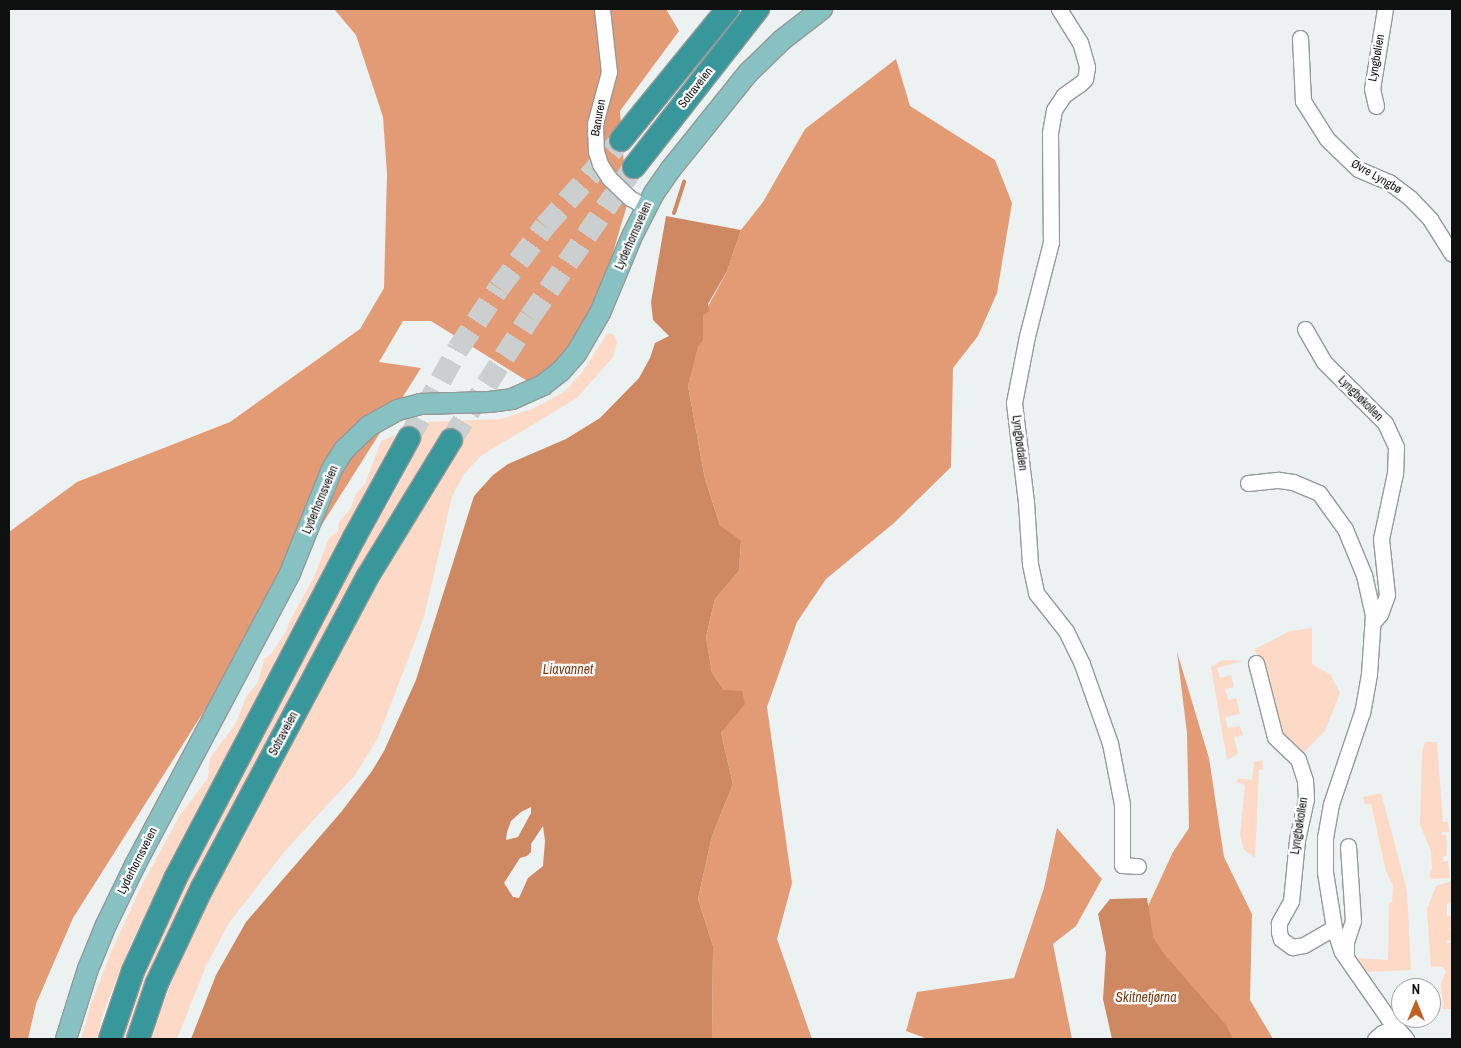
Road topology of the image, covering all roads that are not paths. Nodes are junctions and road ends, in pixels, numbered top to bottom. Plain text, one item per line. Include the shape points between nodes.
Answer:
1 (602, 9) edge
2 (728, 9) edge
3 (758, 9) edge
4 (822, 9) edge
5 (1059, 9) edge
6 (1385, 9) edge
7 (1300, 38) dead end
8 (1376, 106) dead end
9 (621, 140) tunnel mouth
10 (634, 167) tunnel mouth
11 (646, 207) junction
12 (1452, 254) edge
13 (1306, 328) dead end
14 (409, 438) tunnel mouth
15 (451, 440) tunnel mouth
16 (1248, 483) dead end
17 (1374, 621) junction
18 (1256, 663) dead end
19 (1348, 846) dead end
20 (1138, 866) dead end
21 (1334, 928) junction
22 (1346, 958) junction
23 (1404, 1038) edge
24 (66, 1039) edge
25 (110, 1039) edge
26 (138, 1039) edge
27 (1375, 1039) edge

1 - 11 street, Banuren via 609,72 596,124 596,151 609,178 630,198
2 - 9 highway, Sotraveien
3 - 10 highway, Sotraveien
4 - 11 main road, Lyderhornsveien via 782,40 737,85 670,170
5 - 20 street, Lyngbødalen via 1080,42 1087,67 1082,83 1064,95 1054,110 1050,133 1051,242 1026,336 1014,403 1030,564 1036,593 1066,631 1082,664 1112,752 1122,804 1122,865
6 - 8 street, Lyngbølien via 1372,89
7 - 12 street, Øvre Lyngbø via 1304,102 1327,139 1358,169 1389,182 1410,198 1430,219
11 - 24 main road, Lyderhornsveien via 600,314 576,354 552,379 512,399 421,404 398,410 368,426 344,450 332,470 290,573 106,925
13 - 17 street, Lyngbøkollen via 1324,362 1385,423 1396,447 1395,473 1380,539 1387,595
14 - 25 highway via 176,878 132,971
15 - 26 highway, Sotraveien via 368,576 202,888 157,983
16 - 17 street, Lyngbøkollen via 1279,480 1319,493 1353,544
17 - 21 street, Lyngbøkollen via 1365,701 1334,789 1325,837 1325,872
18 - 21 street, Lyngbøkollen via 1275,737 1298,759 1305,780 1306,799 1297,840 1291,901 1279,923 1281,939 1292,947 1304,945
19 - 22 street via 1353,922 1346,942
21 - 22 street, Lyngbøkollen
22 - 23 street, Lyngbøkollen
23 - 27 street, Lyngbøkollen via 1387,1031

